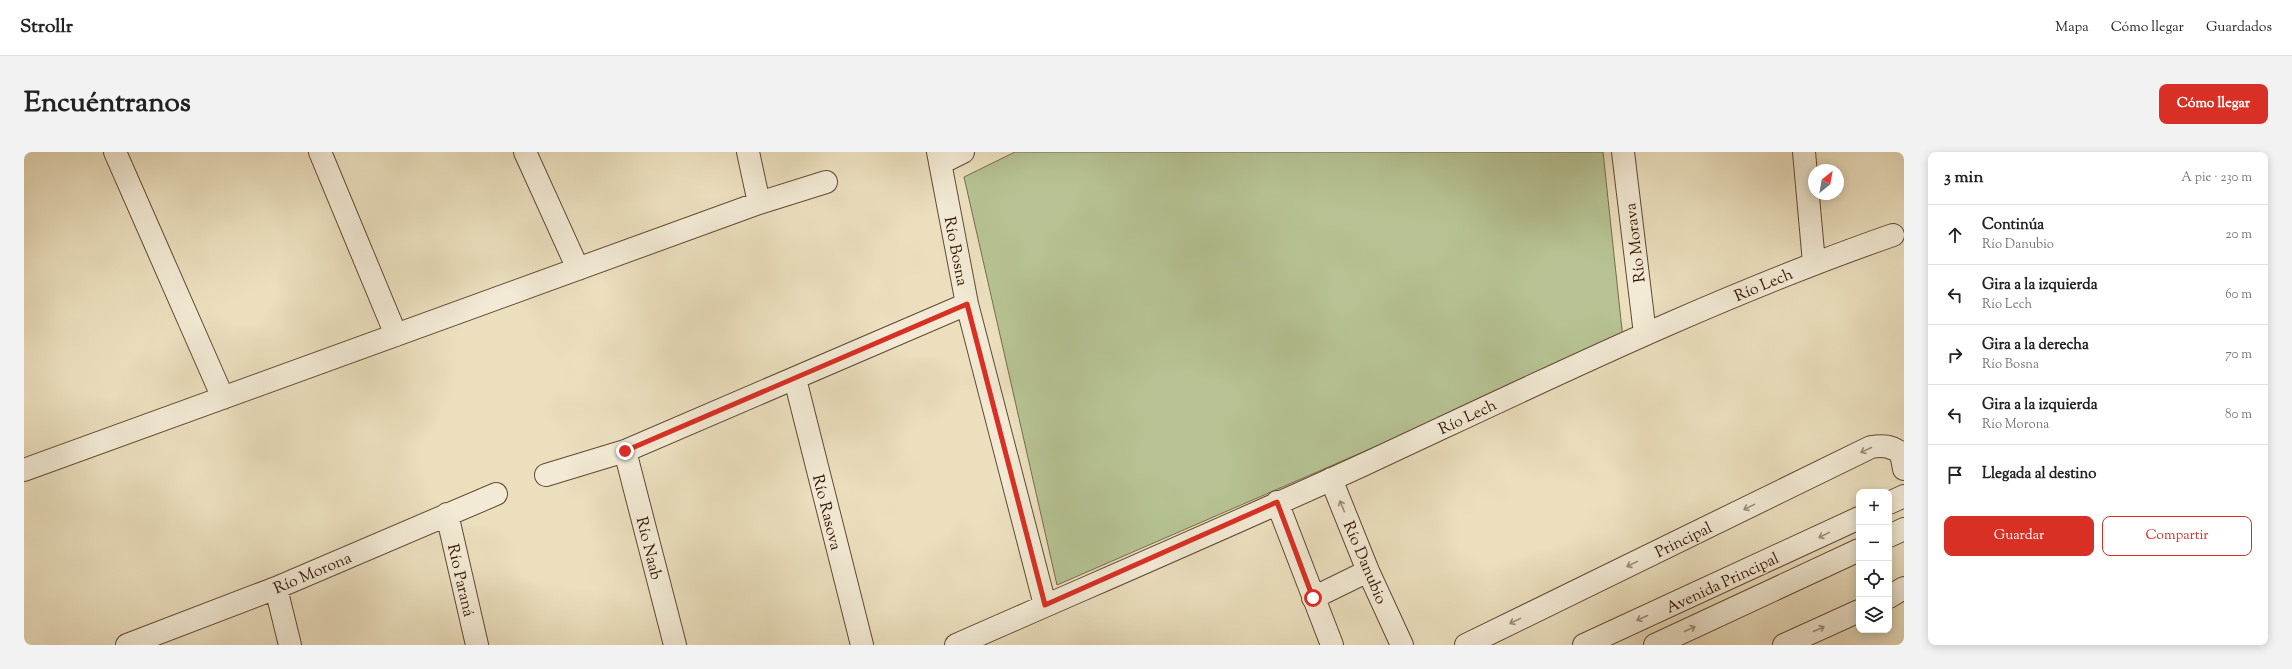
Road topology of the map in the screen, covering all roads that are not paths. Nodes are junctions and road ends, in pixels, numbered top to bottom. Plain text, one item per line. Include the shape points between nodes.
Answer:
1 (115, 152) edge
2 (320, 152) edge
3 (525, 152) edge
4 (748, 152) edge
5 (963, 152) edge
6 (1623, 152) edge
7 (1804, 152) edge
8 (940, 157) edge
9 (826, 182) dead end
10 (760, 203) junction
11 (1893, 236) dead end
12 (1814, 263) junction
13 (578, 268) junction
14 (967, 304) junction
15 (1645, 334) junction
16 (396, 335) junction
17 (795, 380) junction
18 (223, 398) junction
19 (625, 451) junction
20 (1903, 461) edge
21 (25, 467) edge
22 (546, 475) dead end
23 (1331, 479) junction
24 (496, 494) dead end
25 (1904, 496) edge
26 (1277, 502) junction
27 (1892, 502) edge
28 (447, 514) junction
29 (1856, 519) edge
30 (1904, 529) edge
31 (1892, 535) edge
32 (1856, 551) edge
33 (1368, 571) junction
34 (276, 588) junction
35 (1904, 588) edge
36 (1890, 597) edge
37 (1313, 598) junction
38 (1045, 605) junction
39 (1856, 612) edge
40 (127, 645) edge
41 (290, 645) edge
42 (477, 645) edge
43 (675, 645) edge
44 (862, 645) edge
45 (956, 645) edge
46 (1332, 645) edge
47 (1402, 645) edge
48 (1466, 645) edge
49 (1584, 645) edge
50 (1654, 645) edge
51 (1784, 645) edge

1 - 18 street
2 - 16 street
3 - 13 street
4 - 10 street
5 - 8 street
6 - 15 street, Río Morava
7 - 12 street
8 - 14 street, Río Bosna
9 - 10 street
10 - 13 street
11 - 12 street, Río Lech
12 - 15 street, Río Lech
13 - 16 street
14 - 17 street
14 - 38 street, Río Bosna
15 - 23 street, Río Lech
16 - 18 street
17 - 19 street
17 - 44 street, Río Rasova
18 - 21 street
19 - 22 street
19 - 43 street, Río Naab
20 -> 48 street, Principal via 1893,447 1871,447
23 - 26 street, Río Lech
33 -> 23 street, Río Danubio
24 - 28 street, Río Morona
25 - 27 street
26 - 37 street
26 - 38 street, Río Lech
28 - 34 street, Río Morona
28 - 42 street, Río Paraná
29 -> 49 street, Avenida Principal
30 - 31 street
50 -> 32 street, Avenida Principal
33 - 37 street
33 - 47 street, Río Danubio
34 - 40 street, Río Morona
34 - 41 street
35 - 36 street
37 - 46 street
38 - 45 street, Río Lech
51 -> 39 street

